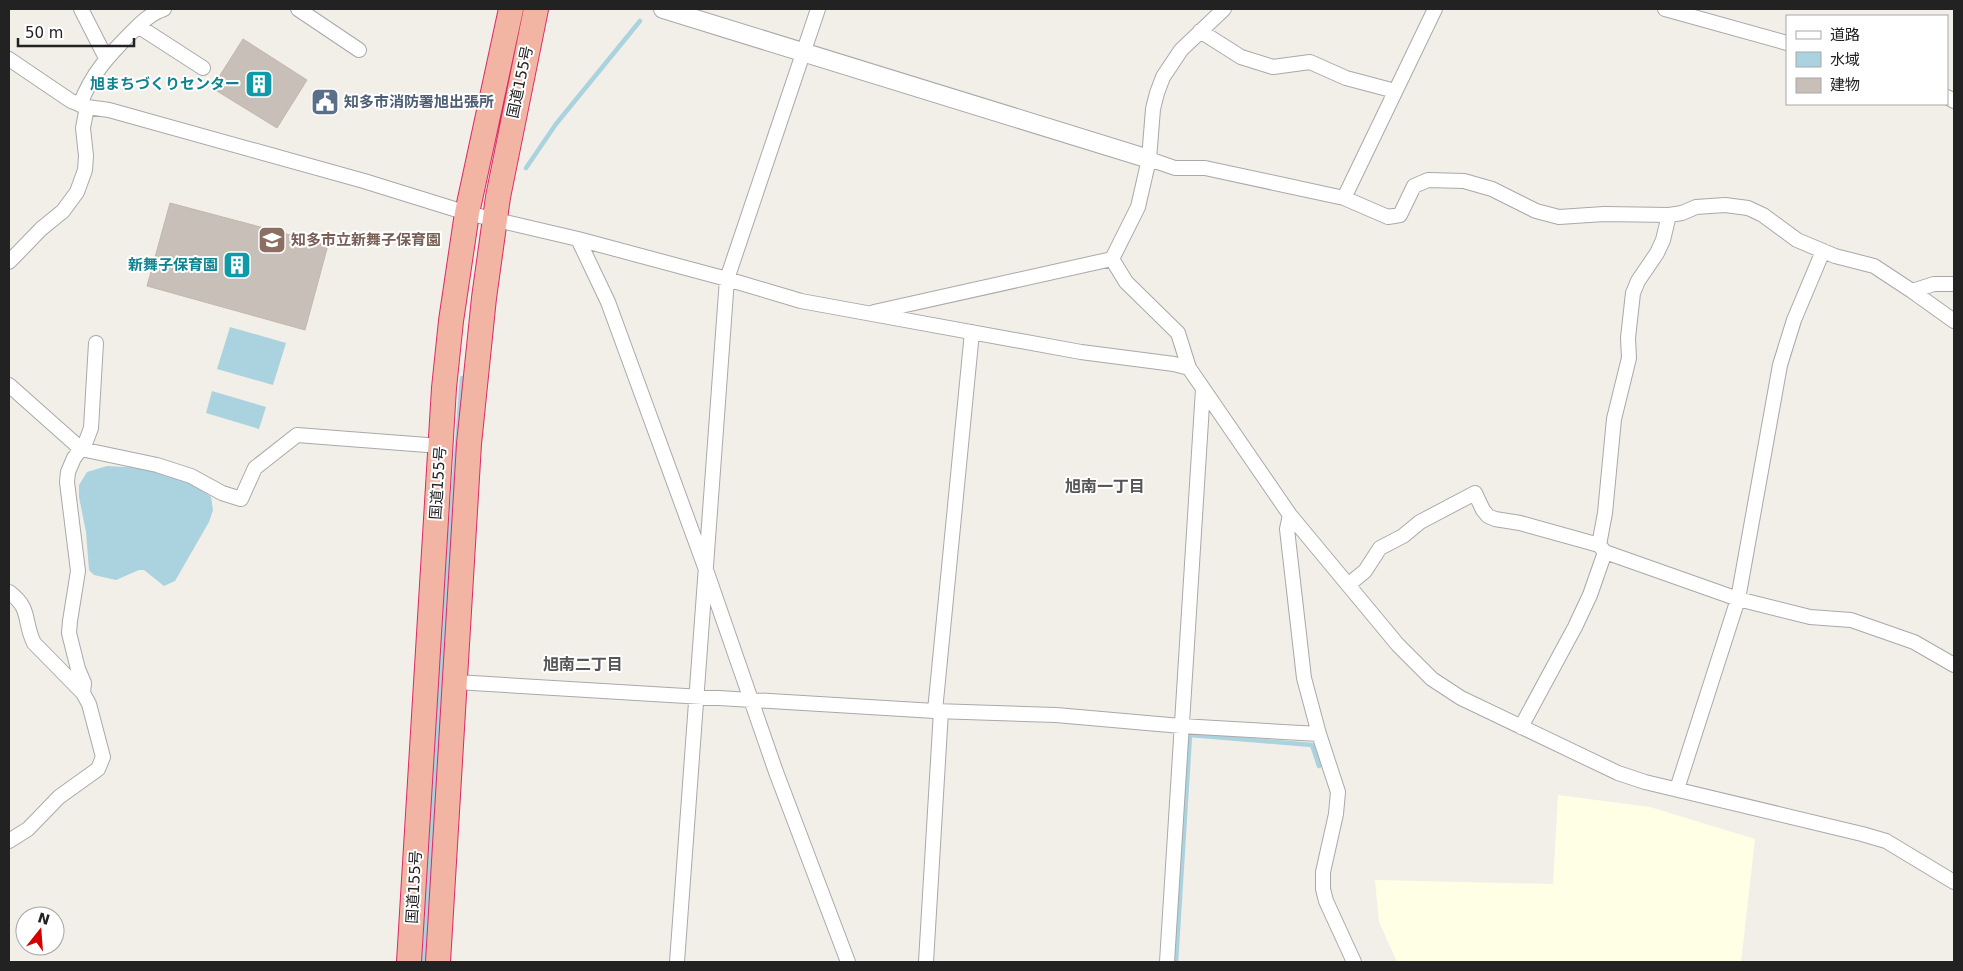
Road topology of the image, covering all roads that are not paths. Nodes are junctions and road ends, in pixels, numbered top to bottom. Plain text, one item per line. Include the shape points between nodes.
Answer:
1 (81, 9) edge
2 (164, 9) edge
3 (298, 9) edge
4 (511, 9) edge
5 (536, 9) edge
6 (663, 9) edge
7 (818, 9) edge
8 (1224, 9) edge
9 (1435, 9) edge
10 (1665, 9) edge
11 (138, 26) junction
12 (1200, 31) junction
13 (1786, 43) edge
14 (359, 50) dead end
15 (803, 53) junction
16 (106, 58) junction
17 (9, 59) edge
18 (203, 68) dead end
19 (1395, 91) junction
20 (84, 106) junction
21 (1149, 159) junction
22 (1344, 198) junction
23 (467, 213) junction
24 (1669, 215) junction
25 (495, 220) junction
26 (578, 239) junction
27 (1823, 251) junction
28 (1112, 259) junction
29 (9, 262) edge
30 (727, 279) junction
31 (1954, 284) edge
32 (1912, 290) junction
33 (869, 314) junction
34 (1954, 322) edge
35 (972, 332) junction
36 (96, 343) dead end
37 (1189, 368) junction
38 (9, 385) edge
39 (1203, 388) junction
40 (440, 446) junction
41 (81, 449) junction
42 (1290, 515) junction
43 (1602, 548) junction
44 (705, 567) junction
45 (1348, 585) junction
46 (9, 592) edge
47 (1738, 599) junction
48 (1954, 665) edge
49 (456, 682) junction
50 (82, 693) junction
51 (697, 696) junction
52 (752, 700) junction
53 (938, 711) junction
54 (1182, 726) junction
55 (1521, 727) junction
56 (1319, 734) junction
57 (1677, 789) junction
58 (9, 841) edge
59 (1954, 882) edge
60 (409, 962) edge
61 (438, 962) edge
62 (677, 962) edge
63 (848, 962) edge
64 (926, 962) edge
65 (1167, 962) edge
66 (1354, 962) edge

1 - 16 street
2 - 11 street
3 - 14 street
4 - 23 highway, 国道155号
5 - 25 highway, 国道155号
6 - 15 street
7 - 15 street
8 - 12 street
9 - 19 street
10 - 13 street
11 - 16 street
11 - 18 street
12 - 19 street via 1241,57 1273,67 1310,62 1346,78
12 - 21 street via 1181,50 1156,93
15 - 21 street
15 - 30 street
16 - 20 street via 86,89
17 - 20 street
19 - 22 street
20 - 23 street via 109,110 364,181
20 - 29 street via 85,170 77,192 63,211
21 - 22 street via 1174,168 1206,168
21 - 28 street via 1138,207
22 - 24 street via 1388,217 1400,215 1414,186 1428,180 1464,181 1492,189 1536,211 1559,216
23 - 25 street
23 - 40 highway, 国道155号 via 451,321
24 - 27 street via 1696,207 1724,205 1748,208 1797,240
24 - 43 street via 1658,253 1633,294 1629,358 1614,419
25 - 26 street
25 - 49 highway, 国道155号 via 469,444
26 - 30 street
26 - 44 street via 608,302
27 - 32 street via 1874,266
27 - 47 street via 1794,320 1780,365
28 - 33 street
28 - 37 street via 1126,282 1178,332
30 - 33 street via 801,301
30 - 44 street
31 - 32 street via 1934,284
32 - 34 street
33 - 35 street
35 - 37 street
35 - 53 street
36 - 41 street via 91,428
37 - 39 street
38 - 41 street
39 - 42 street
39 - 54 street
40 - 41 street via 297,435 255,468 241,499 158,465
40 - 60 highway, 国道155号
41 - 50 street via 68,472 67,482 78,570 69,633 84,684
42 - 45 street
42 - 56 street via 1287,529 1304,678
43 - 45 street via 1488,516 1475,493 1380,548 1365,571
43 - 47 street
43 - 55 street via 1590,595
44 - 51 street
44 - 52 street
45 - 55 street via 1432,680
46 - 50 street via 24,607 34,642
47 - 48 street via 1810,618 1851,620 1914,642
47 - 57 street
49 - 51 street
49 - 61 highway, 国道155号
50 - 58 street via 89,704 102,761 98,768 59,797 28,829
51 - 52 street
51 - 62 street
52 - 53 street
52 - 63 street
53 - 54 street via 1056,715
53 - 64 street
54 - 56 street
54 - 65 street
55 - 57 street via 1618,773
56 - 66 street via 1338,792 1323,872 1323,889
57 - 59 street via 1886,841

